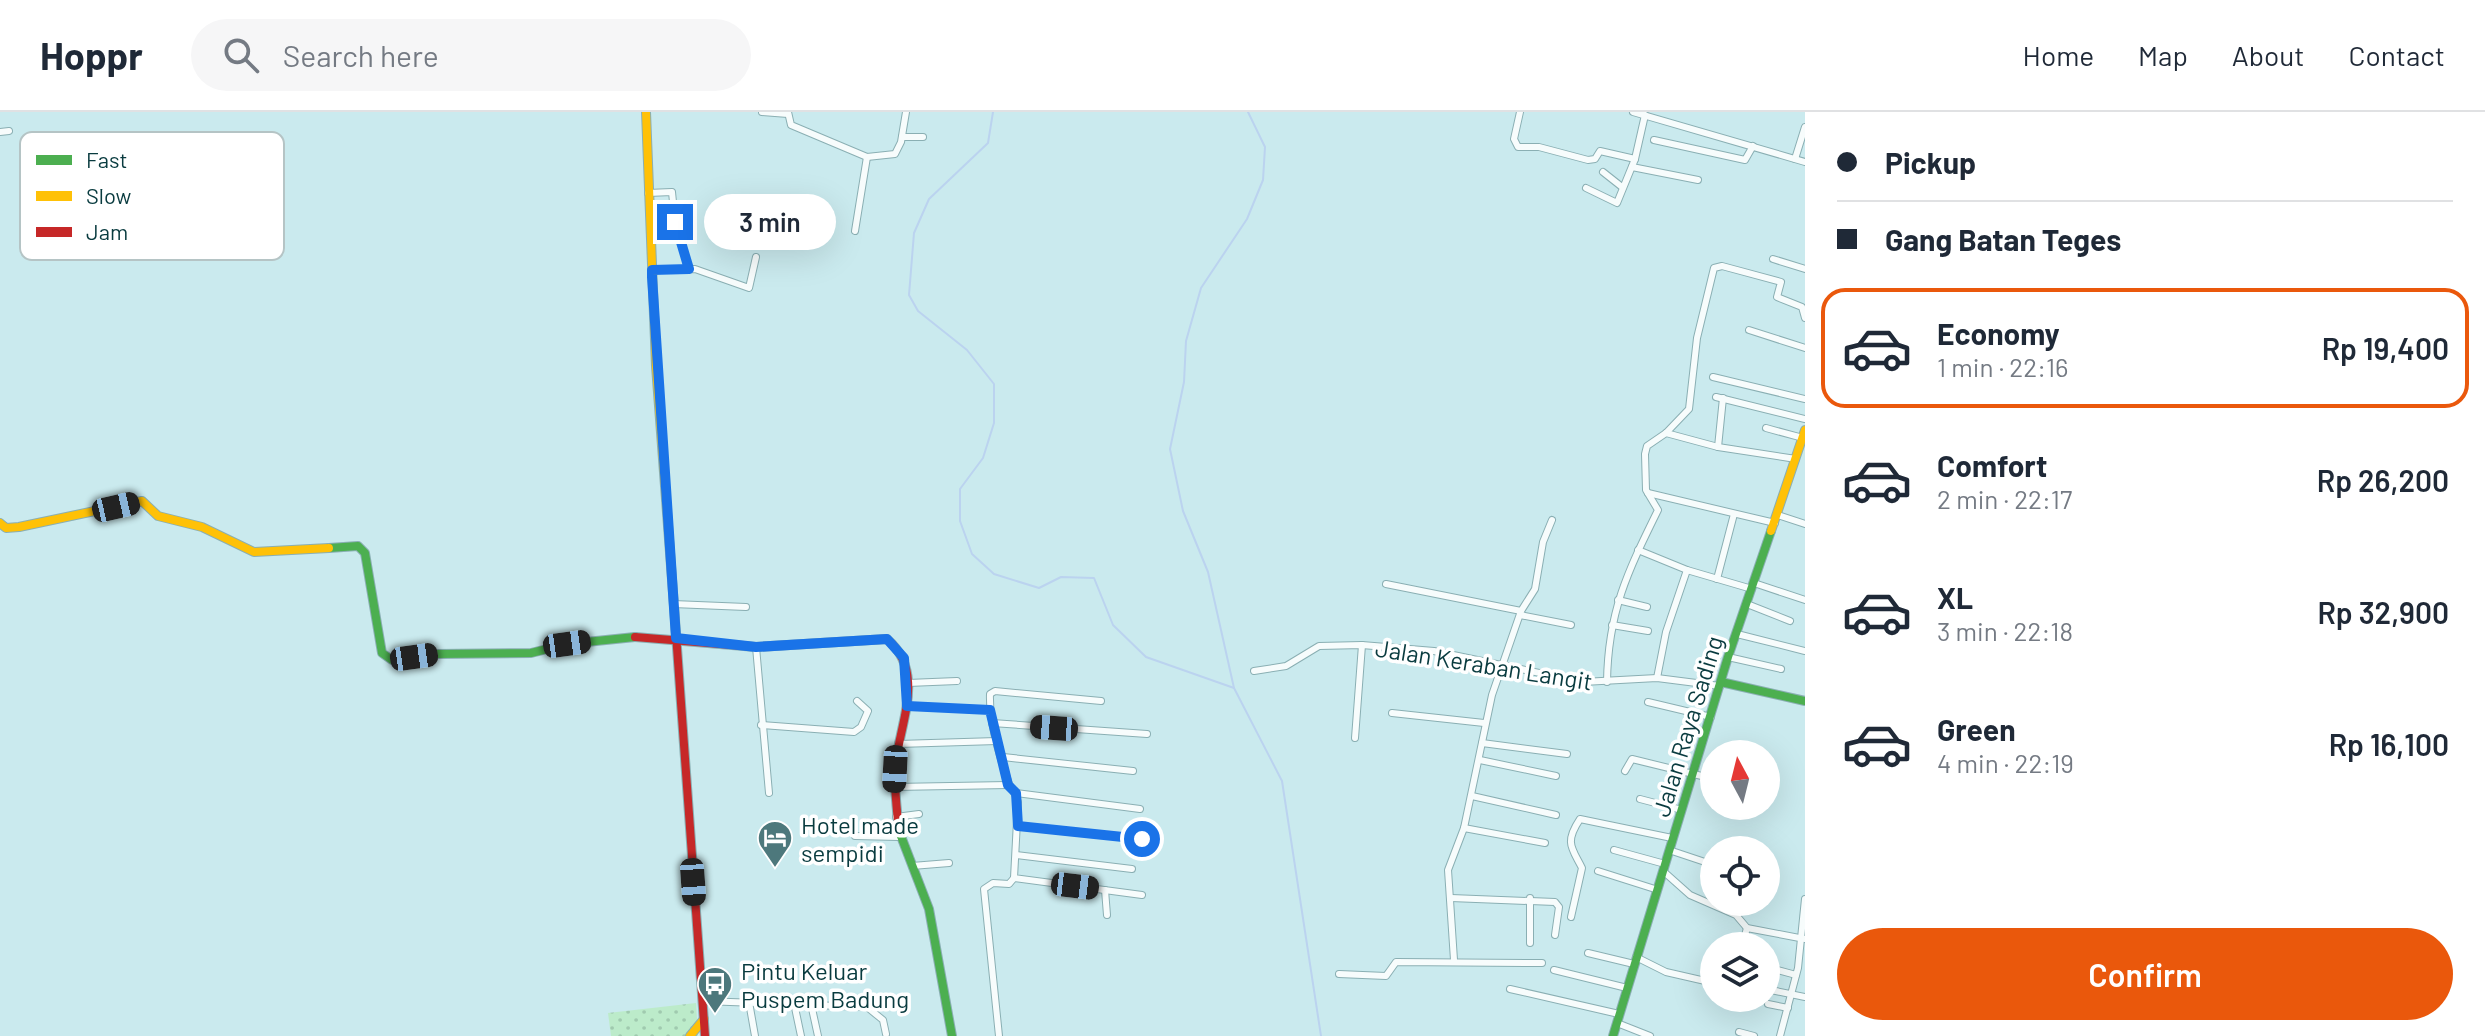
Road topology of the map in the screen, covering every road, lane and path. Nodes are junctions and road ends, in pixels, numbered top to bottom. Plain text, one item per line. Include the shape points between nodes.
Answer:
1 (646, 112) edge
2 (762, 112) edge
3 (906, 112) edge
4 (1520, 112) edge
5 (1633, 112) edge
6 (788, 113) edge
7 (1645, 115) junction
8 (1805, 127) edge
9 (9, 131) dead end
10 (0, 132) edge
11 (902, 137) junction
12 (923, 137) dead end
13 (1654, 140) dead end
14 (1753, 146) junction
15 (867, 157) junction
16 (1635, 159) junction
17 (1795, 159) junction
18 (1805, 162) edge
19 (1632, 167) junction
20 (1603, 172) dead end
21 (1698, 180) dead end
22 (1622, 187) junction
23 (1586, 188) dead end
24 (647, 193) junction
25 (855, 231) dead end
26 (756, 257) dead end
27 (1773, 259) dead end
28 (689, 269) junction
29 (1805, 269) edge
30 (652, 270) junction
31 (1805, 318) edge
32 (1749, 330) dead end
33 (1805, 348) edge
34 (1713, 377) dead end
35 (1805, 399) edge
36 (1805, 419) edge
37 (1766, 428) dead end
38 (1666, 433) junction
39 (1804, 434) edge
40 (1718, 447) junction
41 (1796, 462) junction
42 (1805, 467) edge
43 (1648, 493) junction
44 (1734, 514) junction
45 (1776, 519) junction
46 (1552, 520) dead end
47 (0, 523) edge
48 (1805, 524) edge
49 (1638, 550) junction
50 (1687, 570) junction
51 (1717, 579) junction
52 (1386, 584) dead end
53 (1753, 586) junction
54 (1618, 600) junction
55 (1805, 600) edge
56 (673, 604) junction
57 (1747, 604) junction
58 (746, 607) dead end
59 (1647, 607) dead end
60 (1521, 613) junction
61 (1790, 621) dead end
62 (1571, 625) dead end
63 (1612, 625) junction
64 (1648, 631) dead end
65 (1737, 634) junction
66 (676, 638) junction
67 (1362, 645) junction
68 (756, 647) junction
69 (1805, 651) edge
70 (1728, 657) junction
71 (1502, 664) junction
72 (1781, 669) dead end
73 (1254, 671) dead end
74 (1657, 678) junction
75 (957, 681) dead end
76 (1606, 682) junction
77 (908, 683) junction
78 (1721, 684) junction
79 (857, 701) dead end
80 (1101, 701) dead end
81 (1805, 701) edge
82 (1648, 702) dead end
83 (907, 706) junction
84 (990, 710) junction
85 (1392, 713) dead end
86 (1711, 717) junction
87 (992, 723) junction
88 (1484, 723) junction
89 (761, 725) junction
90 (1147, 734) dead end
91 (1355, 738) dead end
92 (997, 741) junction
93 (1482, 743) junction
94 (898, 744) junction
95 (1567, 754) dead end
96 (1003, 757) junction
97 (1480, 760) junction
98 (1133, 771) dead end
99 (1625, 771) dead end
100 (1694, 773) junction
101 (1700, 775) edge
102 (1556, 776) dead end
103 (1008, 785) junction
104 (894, 787) junction
105 (769, 793) dead end
106 (1016, 793) junction
107 (1472, 796) junction
108 (1640, 799) dead end
109 (1140, 809) dead end
110 (1682, 810) junction
111 (919, 814) dead end
112 (1556, 815) dead end
113 (896, 817) junction
114 (1018, 826) junction
115 (1464, 828) junction
116 (855, 836) dead end
117 (899, 837) junction
118 (1672, 838) junction
119 (1142, 839) dead end
120 (1545, 843) dead end
121 (1614, 850) dead end
122 (1669, 850) junction
123 (1016, 855) junction
124 (1700, 860) edge
125 (949, 863) dead end
126 (912, 866) junction
127 (1664, 868) junction
128 (1132, 869) dead end
129 (1598, 871) dead end
130 (1012, 881) junction
131 (1105, 890) junction
132 (1658, 890) junction
133 (1142, 895) dead end
134 (1451, 898) junction
135 (1530, 898) junction
136 (1805, 899) edge
137 (1107, 915) dead end
138 (1571, 917) dead end
139 (1747, 928) junction
140 (1746, 932) edge
141 (1555, 935) dead end
142 (1803, 939) edge
143 (1530, 943) dead end
144 (1588, 953) dead end
145 (1454, 960) junction
146 (1635, 960) junction
147 (1542, 963) dead end
148 (1780, 969) edge
149 (1554, 970) dead end
150 (1800, 971) edge
151 (1339, 974) dead end
152 (1700, 980) edge
153 (1627, 988) junction
154 (1510, 989) dead end
155 (1780, 992) edge
156 (1792, 995) junction
157 (1805, 997) edge
158 (703, 1001) junction
159 (749, 1002) junction
160 (794, 1003) junction
161 (811, 1004) junction
162 (1780, 1006) edge
163 (1788, 1008) junction
164 (1618, 1018) junction
165 (704, 1019) junction
166 (1739, 1032) dead end
167 (886, 1034) dead end
168 (690, 1036) edge
169 (705, 1036) edge
170 (755, 1036) edge
171 (801, 1036) edge
172 (818, 1036) edge
173 (952, 1036) edge
174 (999, 1036) edge
175 (1613, 1036) edge
176 (1650, 1036) edge
177 (1754, 1036) edge
178 (1780, 1036) edge

1 - 24 main road
2 - 6 street
3 - 11 street
4 - 16 street via 1514,132 1518,147 1588,160 1600,151
5 - 7 street
6 - 15 street via 791,125
7 - 14 street
7 - 16 street
8 - 17 street
9 - 10 street
11 - 12 street
11 - 15 street via 895,154
13 - 14 street via 1745,160
14 - 17 street
15 - 25 street
16 - 19 street
17 - 18 street
19 - 21 street
19 - 22 street
20 - 22 street
22 - 23 street via 1617,203
24 - 28 street via 672,192
24 - 30 main road
26 - 28 street via 749,288
27 - 29 street
28 - 30 street
30 - 56 main road
31 - 38 street via 1802,307 1777,297 1781,282 1717,265 1697,338 1689,409
32 - 33 street
34 - 35 street
36 - 40 street via 1719,398
37 - 39 street
38 - 40 street
38 - 43 street via 1647,446
39 - 41 main road, Jalan Raya Sading
40 - 41 street
41 - 42 street
41 - 45 main road, Jalan Raya Sading
43 - 44 street
43 - 49 street via 1658,510
44 - 45 street
44 - 51 street
45 - 48 street
45 - 53 main road, Jalan Raya Sading
46 - 60 street via 1535,589
47 - 66 main road via 19,527 142,501 158,516 202,527 254,552 358,546 365,553 382,653 392,660 531,653 605,638
49 - 50 street
49 - 54 street
50 - 51 street
50 - 74 street
51 - 53 street
52 - 60 street
53 - 55 street
53 - 57 main road, Jalan Raya Sading
54 - 59 street
54 - 63 street
56 - 58 street
56 - 66 main road
57 - 61 street
57 - 65 main road, Jalan Raya Sading
60 - 62 street
60 - 71 street
63 - 64 street
63 - 76 street
65 - 69 street
65 - 70 main road, Jalan Raya Sading
66 - 68 main road
66 - 158 main road
67 - 71 street, Jalan Keraban Langit
67 - 73 street, Jalan Keraban Langit via 1319,646 1286,666
67 - 91 street
68 - 77 main road via 887,639 902,652
68 - 89 street
70 - 72 street
70 - 78 main road, Jalan Raya Sading
71 - 76 street, Jalan Keraban Langit
71 - 88 street
74 - 76 street, Jalan Keraban Langit
74 - 78 street, Jalan Keraban Langit
75 - 77 street
77 - 83 main road
78 - 81 main road
78 - 86 main road, Jalan Raya Sading
79 - 89 street via 868,711 858,731
80 - 84 street via 995,691 990,694
82 - 86 street
83 - 84 street
83 - 94 main road
84 - 87 street
85 - 88 street
86 - 100 main road, Jalan Raya Sading
87 - 90 street
87 - 92 street
88 - 93 street
89 - 105 street
92 - 94 street
92 - 96 street
93 - 95 street
93 - 97 street
94 - 104 main road
96 - 98 street
96 - 103 street
97 - 102 street
97 - 107 street
99 - 100 street via 1632,759
100 - 101 street
100 - 110 main road, Jalan Raya Sading
103 - 104 street
103 - 106 street
104 - 113 main road
106 - 109 street
106 - 114 street
107 - 112 street
107 - 115 street
108 - 110 street
110 - 118 main road, Jalan Raya Sading
111 - 113 street
113 - 117 main road
114 - 119 street
114 - 123 street
115 - 120 street
115 - 134 street via 1448,870
116 - 117 street
117 - 126 main road
118 - 122 main road, Jalan Raya Sading
118 - 138 street via 1580,819 1571,843 1571,853 1582,868
121 - 127 street
122 - 124 street
122 - 127 main road, Jalan Raya Sading
123 - 128 street
123 - 130 street
125 - 126 street
126 - 173 main road via 933,923
127 - 132 main road, Jalan Raya Sading
127 - 139 street via 1690,895 1736,915
129 - 132 street
130 - 131 street
130 - 174 street via 986,886 983,893
131 - 133 street
131 - 137 street
132 - 146 main road, Jalan Raya Sading
134 - 135 street
134 - 145 street
135 - 141 street via 1557,903
135 - 143 street
136 - 142 street
139 - 140 street
139 - 142 street
142 - 150 street
144 - 146 street
145 - 147 street
145 - 151 street via 1393,962 1386,976
146 - 152 street
146 - 153 main road, Jalan Raya Sading
148 - 150 street
149 - 153 street
150 - 156 street
153 - 164 main road, Jalan Raya Sading
154 - 164 street
155 - 156 street
156 - 157 street
156 - 163 street
158 - 159 street
158 - 165 main road
159 - 160 street
159 - 170 street
160 - 161 street
160 - 171 street
161 - 167 street via 867,1007 883,1020
161 - 172 street
162 - 163 street
163 - 178 street
164 - 175 main road, Jalan Raya Sading
164 - 176 street
165 - 168 main road
165 - 169 main road
166 - 177 street

